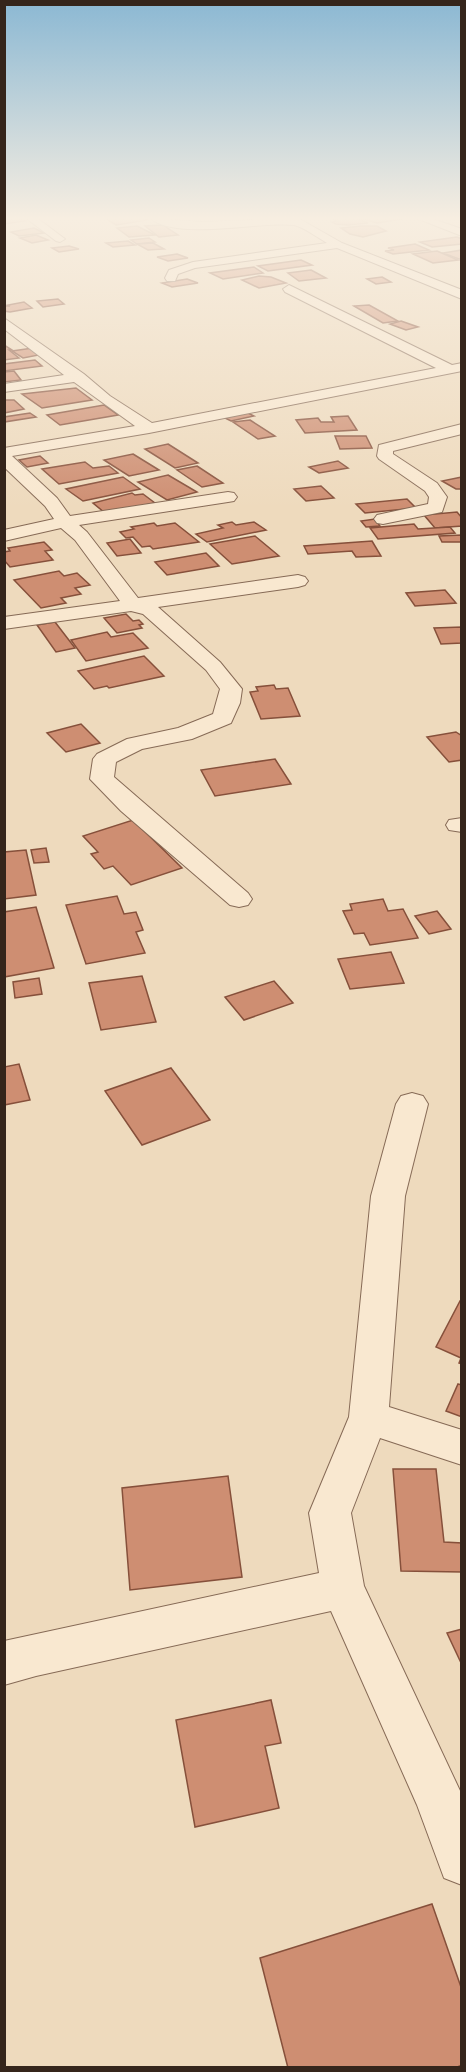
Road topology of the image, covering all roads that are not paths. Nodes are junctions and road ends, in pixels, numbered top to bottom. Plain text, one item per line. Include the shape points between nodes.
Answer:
1 (343, 315) edge
2 (4, 322) edge
3 (21, 336) junction
4 (4, 338) edge
5 (455, 368) edge
6 (78, 378) junction
7 (4, 388) edge
8 (149, 428) junction
9 (462, 429) edge
10 (4, 453) edge
11 (4, 458) edge
12 (228, 497) dead end
13 (384, 519) dead end
14 (65, 522) junction
15 (4, 536) edge
16 (298, 581) dead end
17 (133, 605) junction
18 (4, 623) edge
19 (239, 899) dead end
20 (412, 1104) dead end
21 (369, 1418) junction
22 (462, 1448) edge
23 (343, 1588) junction
24 (4, 1663) edge
25 (462, 1860) edge

1 - 5 street
2 - 3 street
3 - 4 street
3 - 6 street
5 - 8 street
6 - 7 street
6 - 8 street
8 - 10 street
9 - 13 street via 385,448 385,456 431,487 438,497 436,508
11 - 14 street via 51,502
12 - 14 street
14 - 15 street
14 - 17 street via 81,536
16 - 17 street
17 - 18 street
17 - 19 street via 150,610 213,666 231,689 230,703 223,718 184,734 135,744 105,759 102,779
20 - 21 street via 388,1196
21 - 22 street
21 - 23 street via 330,1513
23 - 24 street
23 - 25 street via 439,1799

